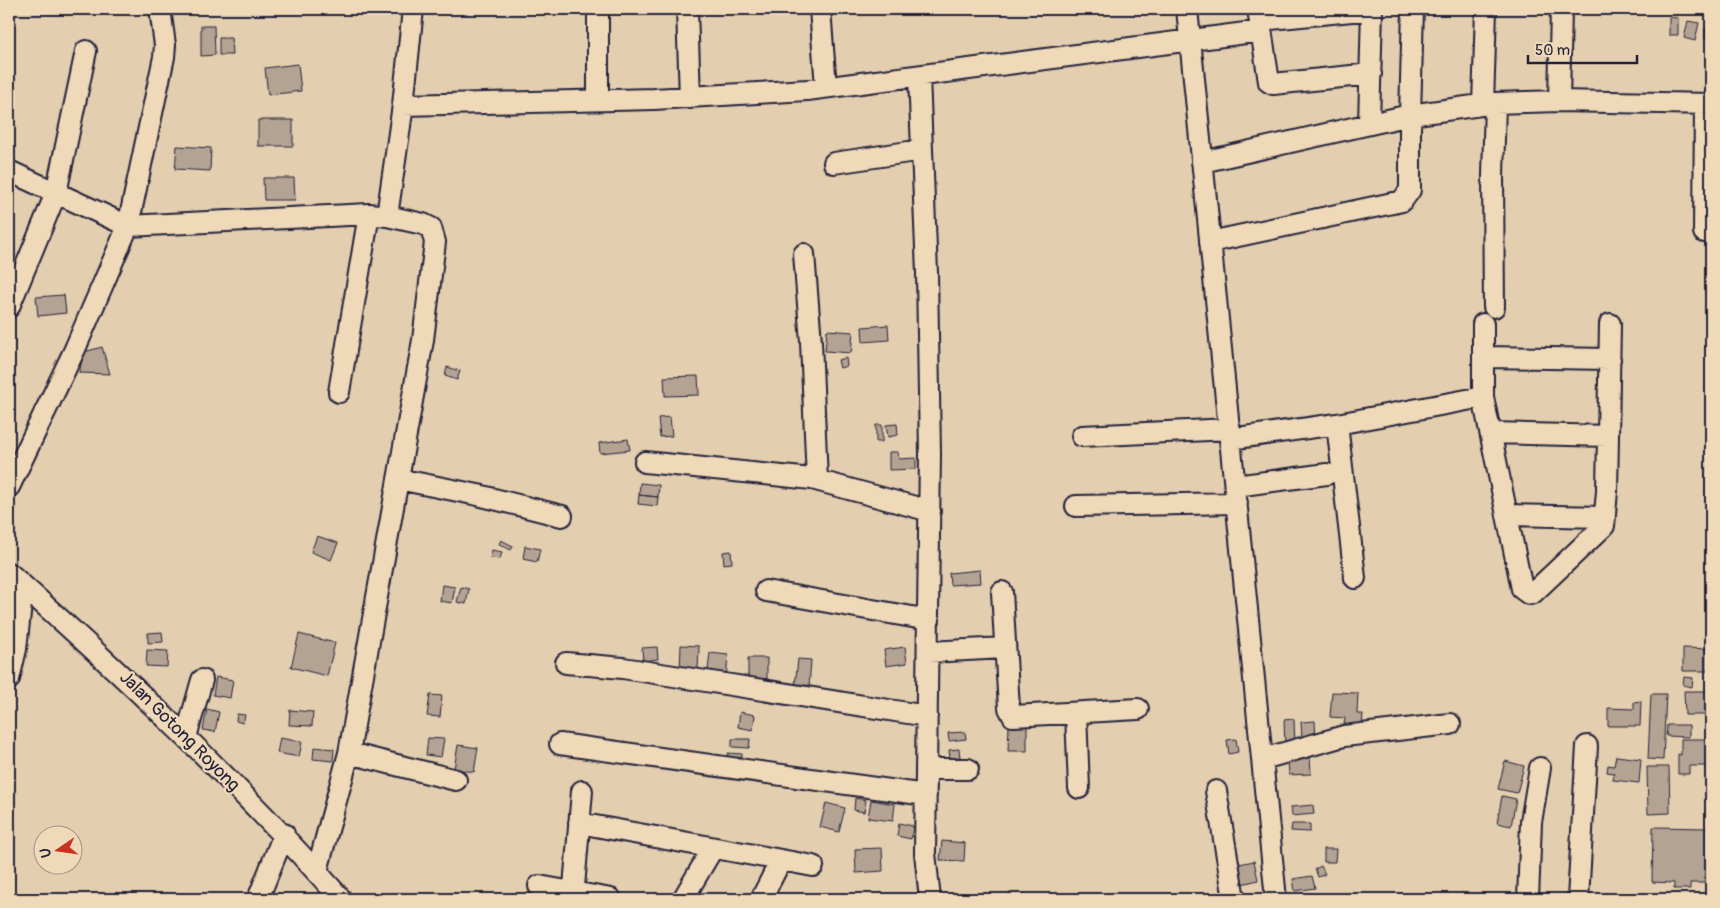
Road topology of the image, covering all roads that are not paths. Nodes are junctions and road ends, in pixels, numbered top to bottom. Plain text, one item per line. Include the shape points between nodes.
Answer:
1 (160, 9) edge
2 (413, 9) edge
3 (598, 9) edge
4 (687, 9) edge
5 (820, 9) edge
6 (1187, 9) edge
7 (1372, 9) edge
8 (1413, 9) edge
9 (1486, 9) edge
10 (1561, 9) edge
11 (1260, 20) edge
12 (1190, 39) junction
13 (86, 51) dead end
14 (1371, 74) junction
15 (919, 76) junction
16 (826, 87) junction
17 (690, 98) junction
18 (598, 101) junction
19 (1559, 101) junction
20 (1489, 104) junction
21 (1708, 104) edge
22 (402, 105) junction
23 (1410, 115) junction
24 (1369, 124) junction
25 (922, 150) junction
26 (1202, 162) junction
27 (834, 163) dead end
28 (9, 171) edge
29 (56, 193) junction
30 (378, 215) junction
31 (128, 226) junction
32 (1704, 232) dead end
33 (1210, 242) junction
34 (804, 254) dead end
35 (1494, 306) dead end
36 (9, 307) edge
37 (1483, 324) dead end
38 (1610, 324) dead end
39 (1482, 357) junction
40 (1610, 359) junction
41 (340, 392) dead end
42 (1483, 397) junction
43 (1337, 424) junction
44 (1490, 433) junction
45 (1230, 434) junction
46 (1082, 436) dead end
47 (1608, 436) junction
48 (645, 462) dead end
49 (1327, 474) dead end
50 (398, 479) junction
51 (817, 480) junction
52 (9, 487) edge
53 (1236, 495) junction
54 (1076, 506) dead end
55 (930, 510) junction
56 (1507, 514) junction
57 (562, 516) dead end
58 (1605, 517) junction
59 (1355, 578) dead end
60 (16, 580) edge
61 (766, 591) dead end
62 (1002, 592) dead end
63 (929, 620) junction
64 (1004, 648) junction
65 (929, 652) junction
66 (566, 663) dead end
67 (9, 679) edge
68 (202, 680) dead end
69 (1138, 709) dead end
70 (1076, 713) junction
71 (927, 716) junction
72 (1450, 724) dead end
73 (186, 737) junction
74 (560, 744) dead end
75 (1586, 746) dead end
76 (349, 753) junction
77 (1263, 759) junction
78 (1540, 768) dead end
79 (926, 769) junction
80 (968, 769) dead end
81 (456, 780) dead end
82 (1079, 788) dead end
83 (582, 791) dead end
84 (1216, 791) dead end
85 (926, 795) junction
86 (579, 823) junction
87 (284, 834) junction
88 (713, 848) junction
89 (782, 860) junction
90 (813, 866) dead end
91 (316, 871) junction
92 (539, 886) dead end
93 (573, 895) edge
94 (258, 899) edge
95 (342, 899) edge
96 (611, 899) edge
97 (683, 899) edge
98 (761, 899) edge
99 (930, 899) edge
100 (1234, 899) edge
101 (1276, 899) edge
102 (1528, 899) edge
103 (1578, 899) edge

1 - 31 street via 164,57
2 - 22 street
3 - 18 street
4 - 17 street
5 - 16 street
6 - 12 street
7 - 11 street
7 - 14 street
8 - 23 street
9 - 20 street
10 - 19 street
11 - 12 street
11 - 14 street via 1269,82
12 - 15 street
12 - 26 street
13 - 29 street
14 - 24 street
15 - 16 street
15 - 25 street
16 - 17 street
17 - 18 street
18 - 22 street
19 - 20 street
19 - 21 street
20 - 23 street
20 - 35 street
21 - 32 street
22 - 30 street
23 - 24 street
23 - 33 street via 1410,190 1402,201
24 - 26 street
25 - 27 street
25 - 55 street
26 - 33 street
28 - 29 street
29 - 31 street
29 - 36 street
30 - 31 street
30 - 41 street
30 - 50 street via 424,224 431,228 435,242 423,340
31 - 52 street via 75,349
33 - 45 street
34 - 51 street
37 - 39 street
38 - 40 street
39 - 40 street
39 - 42 street
40 - 47 street
42 - 43 street
42 - 44 street
43 - 45 street
43 - 59 street
44 - 47 street
44 - 56 street
45 - 46 street
45 - 53 street
47 - 58 street
48 - 51 street
49 - 53 street
50 - 57 street
50 - 76 street
51 - 55 street
53 - 54 street
53 - 77 street
55 - 63 street
56 - 58 street
56 - 58 street via 1522,589 1529,594 1601,530
60 - 67 street via 16,649
60 - 73 street, Jalan Gotong Royong via 116,668
61 - 63 street
62 - 64 street
63 - 65 street
64 - 65 street
64 - 70 street via 1009,708 1013,716
65 - 71 street
66 - 71 street via 623,668
68 - 73 street
69 - 70 street
70 - 82 street
71 - 79 street
72 - 77 street via 1344,736
73 - 87 street, Jalan Gotong Royong
74 - 85 street
75 - 103 street
76 - 81 street
76 - 91 street
77 - 101 street
78 - 102 street via 1531,822
79 - 80 street
79 - 85 street
83 - 86 street
84 - 100 street
85 - 99 street via 925,852
86 - 88 street
86 - 93 street
87 - 91 street, Jalan Gotong Royong
87 - 94 street
88 - 89 street
88 - 97 street
89 - 90 street
89 - 98 street
91 - 95 street, Jalan Gotong Royong
92 - 93 street
93 - 96 street

